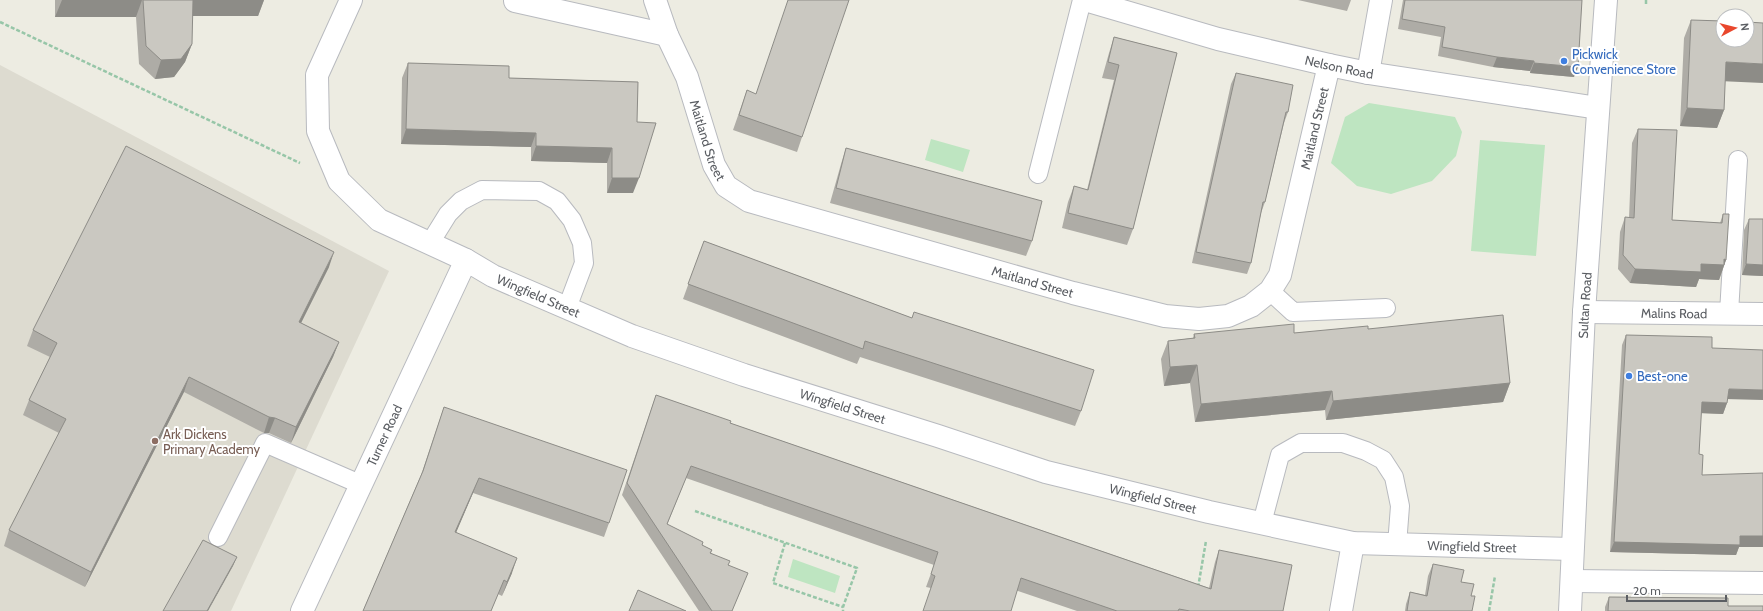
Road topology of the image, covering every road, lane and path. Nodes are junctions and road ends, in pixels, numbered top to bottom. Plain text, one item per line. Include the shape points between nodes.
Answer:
1 (351, 0) edge
2 (515, 0) edge
3 (655, 0) edge
4 (1381, 0) edge
5 (1606, 0) edge
6 (1646, 0) edge
7 (1090, 1) edge
8 (1646, 4) dead end
9 (0, 22) edge
10 (667, 35) junction
11 (1329, 65) junction
12 (1368, 73) junction
13 (1598, 108) junction
14 (1738, 160) dead end
15 (1038, 174) dead end
16 (339, 181) junction
17 (430, 243) junction
18 (466, 260) junction
19 (1270, 291) junction
20 (567, 308) junction
21 (1386, 308) dead end
22 (1584, 312) junction
23 (1729, 313) junction
24 (1763, 314) edge
25 (362, 485) junction
26 (695, 511) dead end
27 (1262, 523) junction
28 (218, 538) dead end
29 (1206, 540) dead end
30 (785, 543) junction
31 (1353, 543) junction
32 (1398, 545) junction
33 (1572, 549) junction
34 (1495, 575) dead end
35 (1572, 581) junction
36 (1763, 583) edge
37 (843, 607) junction
38 (302, 611) edge
39 (843, 611) edge
40 (1194, 611) edge
41 (1341, 611) edge
42 (1489, 611) edge
43 (1570, 611) edge

1 - 16 street, Wingfield Street via 317,75 318,131
2 - 10 street
3 - 10 street, Maitland Street
4 - 12 street
5 - 13 street, Sultan Road
6 - 8 path
7 - 11 street, Nelson Road via 1218,38
7 - 15 lane
9 - 16 path
10 - 19 street, Maitland Street via 687,77 714,165 726,186 749,201 1066,291 1164,316 1199,319 1228,316 1251,306
11 - 12 street, Nelson Road
11 - 19 street, Maitland Street via 1280,275
12 - 13 street, Nelson Road
13 - 22 street, Sultan Road
14 - 23 lane
16 - 17 street, Wingfield Street via 379,220
17 - 18 street, Wingfield Street
17 - 20 lane via 448,214 461,201 482,190 539,191 557,201 572,220 582,243 584,263
18 - 20 street, Wingfield Street via 493,276
18 - 25 street, Turner Road
19 - 21 lane via 1293,312
20 - 27 street, Wingfield Street via 632,336 744,375 1046,472
22 - 23 street, Malins Road
22 - 33 street, Sultan Road
23 - 24 street, Malins Road
25 - 28 lane via 266,443
25 - 38 street, Turner Road
26 - 30 path
27 - 31 street, Wingfield Street
27 - 32 lane via 1280,454 1301,444 1343,443 1383,460 1394,477 1400,506
29 - 40 path
30 - 37 path via 773,583
30 - 37 path via 857,568
31 - 32 street, Wingfield Street
31 - 41 street
32 - 33 street, Wingfield Street
33 - 35 street, Sultan Road
34 - 42 path
35 - 36 street
35 - 43 street, Sultan Road
37 - 39 path

